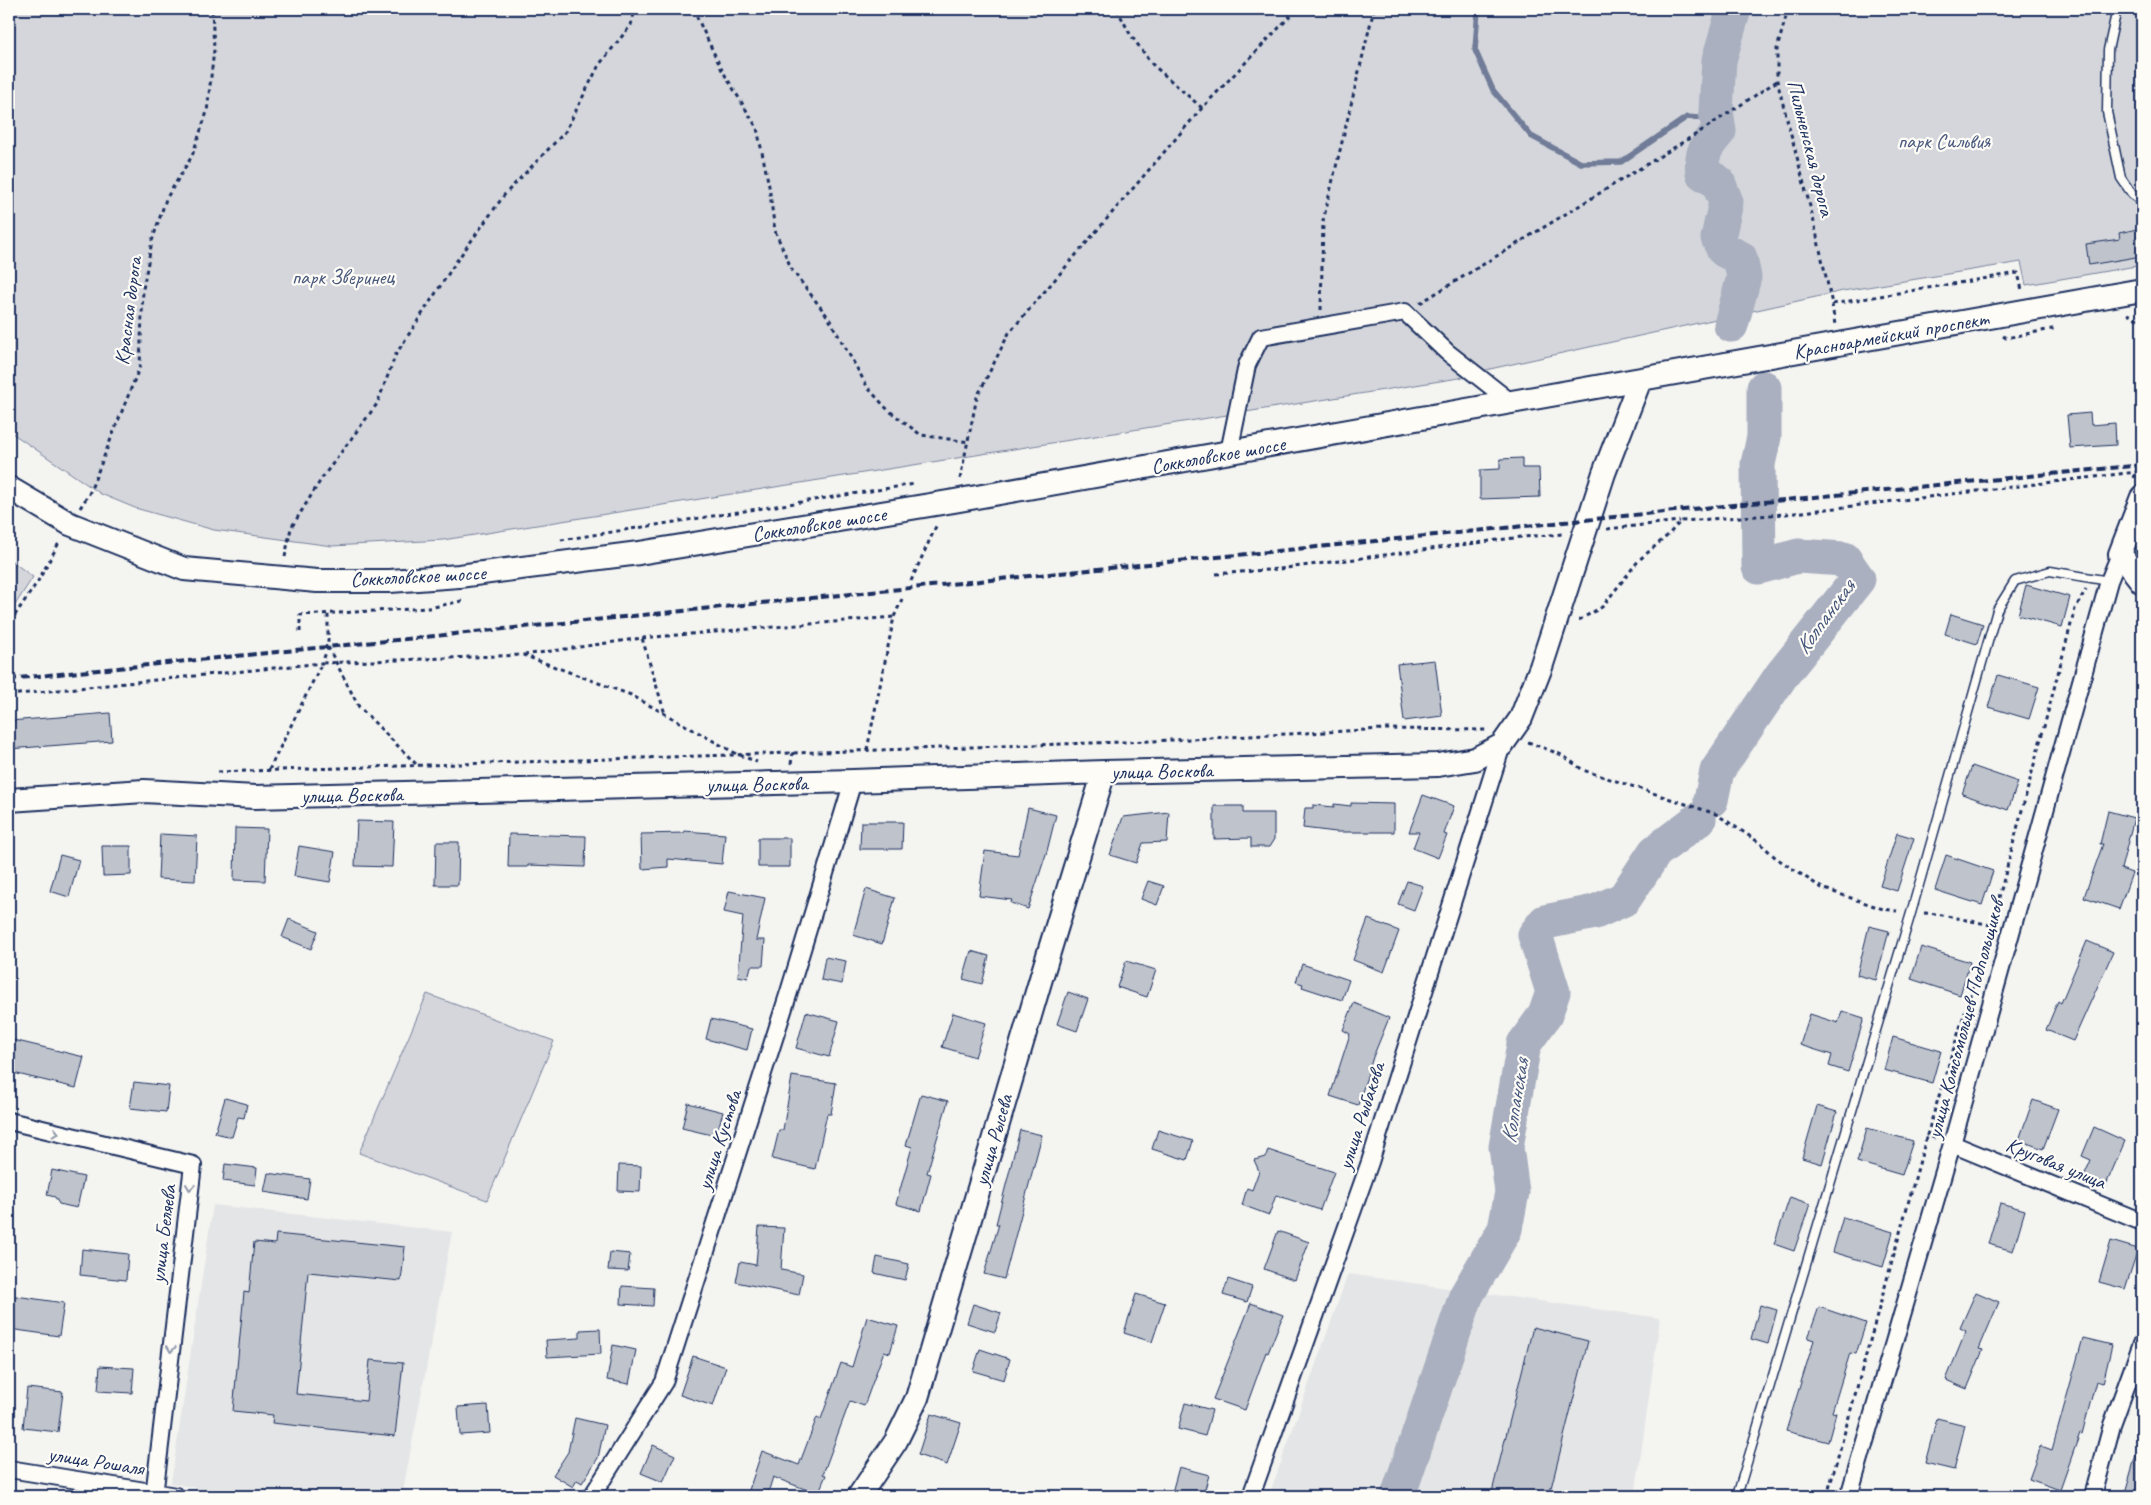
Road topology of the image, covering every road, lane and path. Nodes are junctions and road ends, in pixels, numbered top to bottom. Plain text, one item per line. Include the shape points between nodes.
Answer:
1 (212, 9) edge
2 (635, 9) edge
3 (693, 9) edge
4 (1117, 9) edge
5 (1297, 9) edge
6 (1374, 9) edge
7 (1788, 9) edge
8 (2116, 9) edge
9 (1777, 81) junction
10 (1202, 108) junction
11 (2142, 201) edge
12 (2018, 273) dead end
13 (2142, 290) edge
14 (1832, 304) junction
15 (1405, 312) junction
16 (1835, 325) dead end
17 (1321, 326) junction
18 (1640, 380) junction
19 (1512, 403) junction
20 (968, 442) junction
21 (1229, 452) junction
22 (2136, 472) dead end
23 (9, 488) edge
24 (2142, 497) edge
25 (954, 501) junction
26 (1681, 521) junction
27 (70, 524) junction
28 (1585, 532) junction
29 (2120, 554) junction
30 (1216, 574) dead end
31 (281, 577) junction
32 (2092, 578) junction
33 (911, 581) dead end
34 (2109, 581) junction
35 (2142, 582) edge
36 (902, 599) dead end
37 (462, 601) dead end
38 (328, 613) junction
39 (894, 617) junction
40 (9, 621) edge
41 (1572, 623) dead end
42 (300, 632) dead end
43 (642, 638) junction
44 (328, 647) junction
45 (523, 655) junction
46 (334, 662) junction
47 (322, 663) junction
48 (9, 696) edge
49 (665, 714) junction
50 (1506, 740) junction
51 (866, 750) junction
52 (735, 753) junction
53 (1476, 759) junction
54 (417, 765) junction
55 (268, 770) junction
56 (209, 772) dead end
57 (1104, 772) junction
58 (853, 781) junction
59 (1490, 781) junction
60 (9, 800) edge
61 (1910, 913) junction
62 (1992, 924) junction
63 (2011, 930) junction
64 (9, 1121) edge
65 (1927, 1135) junction
66 (1952, 1144) junction
67 (2142, 1222) edge
68 (2142, 1343) edge
69 (9, 1469) edge
70 (154, 1494) edge
71 (176, 1496) edge
72 (592, 1496) edge
73 (859, 1496) edge
74 (1251, 1496) edge
75 (1737, 1496) edge
76 (1827, 1496) edge
77 (1850, 1496) edge
78 (2093, 1496) edge

1 - 27 path, Красная дорога via 214,50 207,112 192,156 166,199 152,241 143,289 140,366 89,494
2 - 31 path via 631,25 599,65 565,132 505,194 396,354 377,404 322,478 291,528
3 - 20 path via 722,70 757,128 775,231 792,270 828,317 868,388 888,410 921,435
4 - 10 path via 1152,64
5 - 10 path
6 - 17 path via 1323,220
7 - 9 path, Пильненская дорога via 1777,49
8 - 11 lane via 2108,50 2107,112 2121,178 2132,194
9 - 14 path, Пильненская дорога
9 - 15 path via 1698,133
10 - 20 path via 1009,333 977,397
12 - 14 path
13 - 18 main road, Красноармейский проспект
14 - 16 path, Пильненская дорога
15 - 17 street
15 - 19 street via 1447,352
17 - 21 street via 1261,337 1247,365
18 - 19 main road, Сокколовское шоссе
18 - 28 main road
19 - 21 main road, Сокколовское шоссе
20 - 25 path
21 - 25 main road, Сокколовское шоссе
22 - 26 path via 1786,514
23 - 27 main road, Сокколовское шоссе
24 - 29 main road
25 - 31 main road, Сокколовское шоссе via 640,553 459,576 390,581 317,581
25 - 33 path via 940,518
26 - 28 path
26 - 41 path via 1639,560 1602,607
27 - 31 main road, Сокколовское шоссе via 184,569
27 - 40 path, Красная дорога via 38,581
28 - 30 path
28 - 50 main road via 1541,667 1521,718
29 - 34 street, улица Комсомольцев Подпольщиков
29 - 35 main road
32 - 34 lane
32 - 61 lane via 2050,571 2015,582 1997,610
32 - 62 path via 2075,609
34 - 63 street, улица Комсомольцев Подпольщиков
36 - 39 path
37 - 38 path via 429,608
38 - 42 path via 300,615
38 - 44 path
39 - 43 path
39 - 51 path
43 - 45 path
43 - 49 path
44 - 46 path
44 - 47 path
45 - 46 path
45 - 49 path via 631,695
46 - 47 path
46 - 54 path via 359,708
47 - 48 path
47 - 55 path
49 - 52 path
50 - 51 path via 1482,729 1384,730
50 - 53 main road, улица Воскова
50 - 59 street, улица Рыбакова
50 - 61 path via 1562,755 1583,770 1716,814 1822,888 1883,909
51 - 52 path
52 - 54 path
53 - 57 main road, улица Воскова via 1438,765
53 - 59 street
54 - 55 path
55 - 56 path
57 - 58 main road, улица Воскова
57 - 73 main road, улица Рысева via 916,1398 896,1440
58 - 60 main road, улица Воскова via 255,797 144,791
58 - 72 street, улица Кустова via 664,1382
59 - 74 street, улица Рыбакова via 1370,1162
61 - 62 path via 1937,914
61 - 75 lane
62 - 63 path
62 - 65 path
63 - 66 street, улица Комсомольцев Подпольщиков
64 -> 70 street, улица Беляева via 193,1165
65 - 66 path
65 - 76 path
66 - 67 street, Круговая улица
66 - 77 street, улица Комсомольцев Подпольщиков
68 - 78 street via 2112,1425
69 - 70 street, улица Рошаля
70 - 71 street, улица Рошаля

